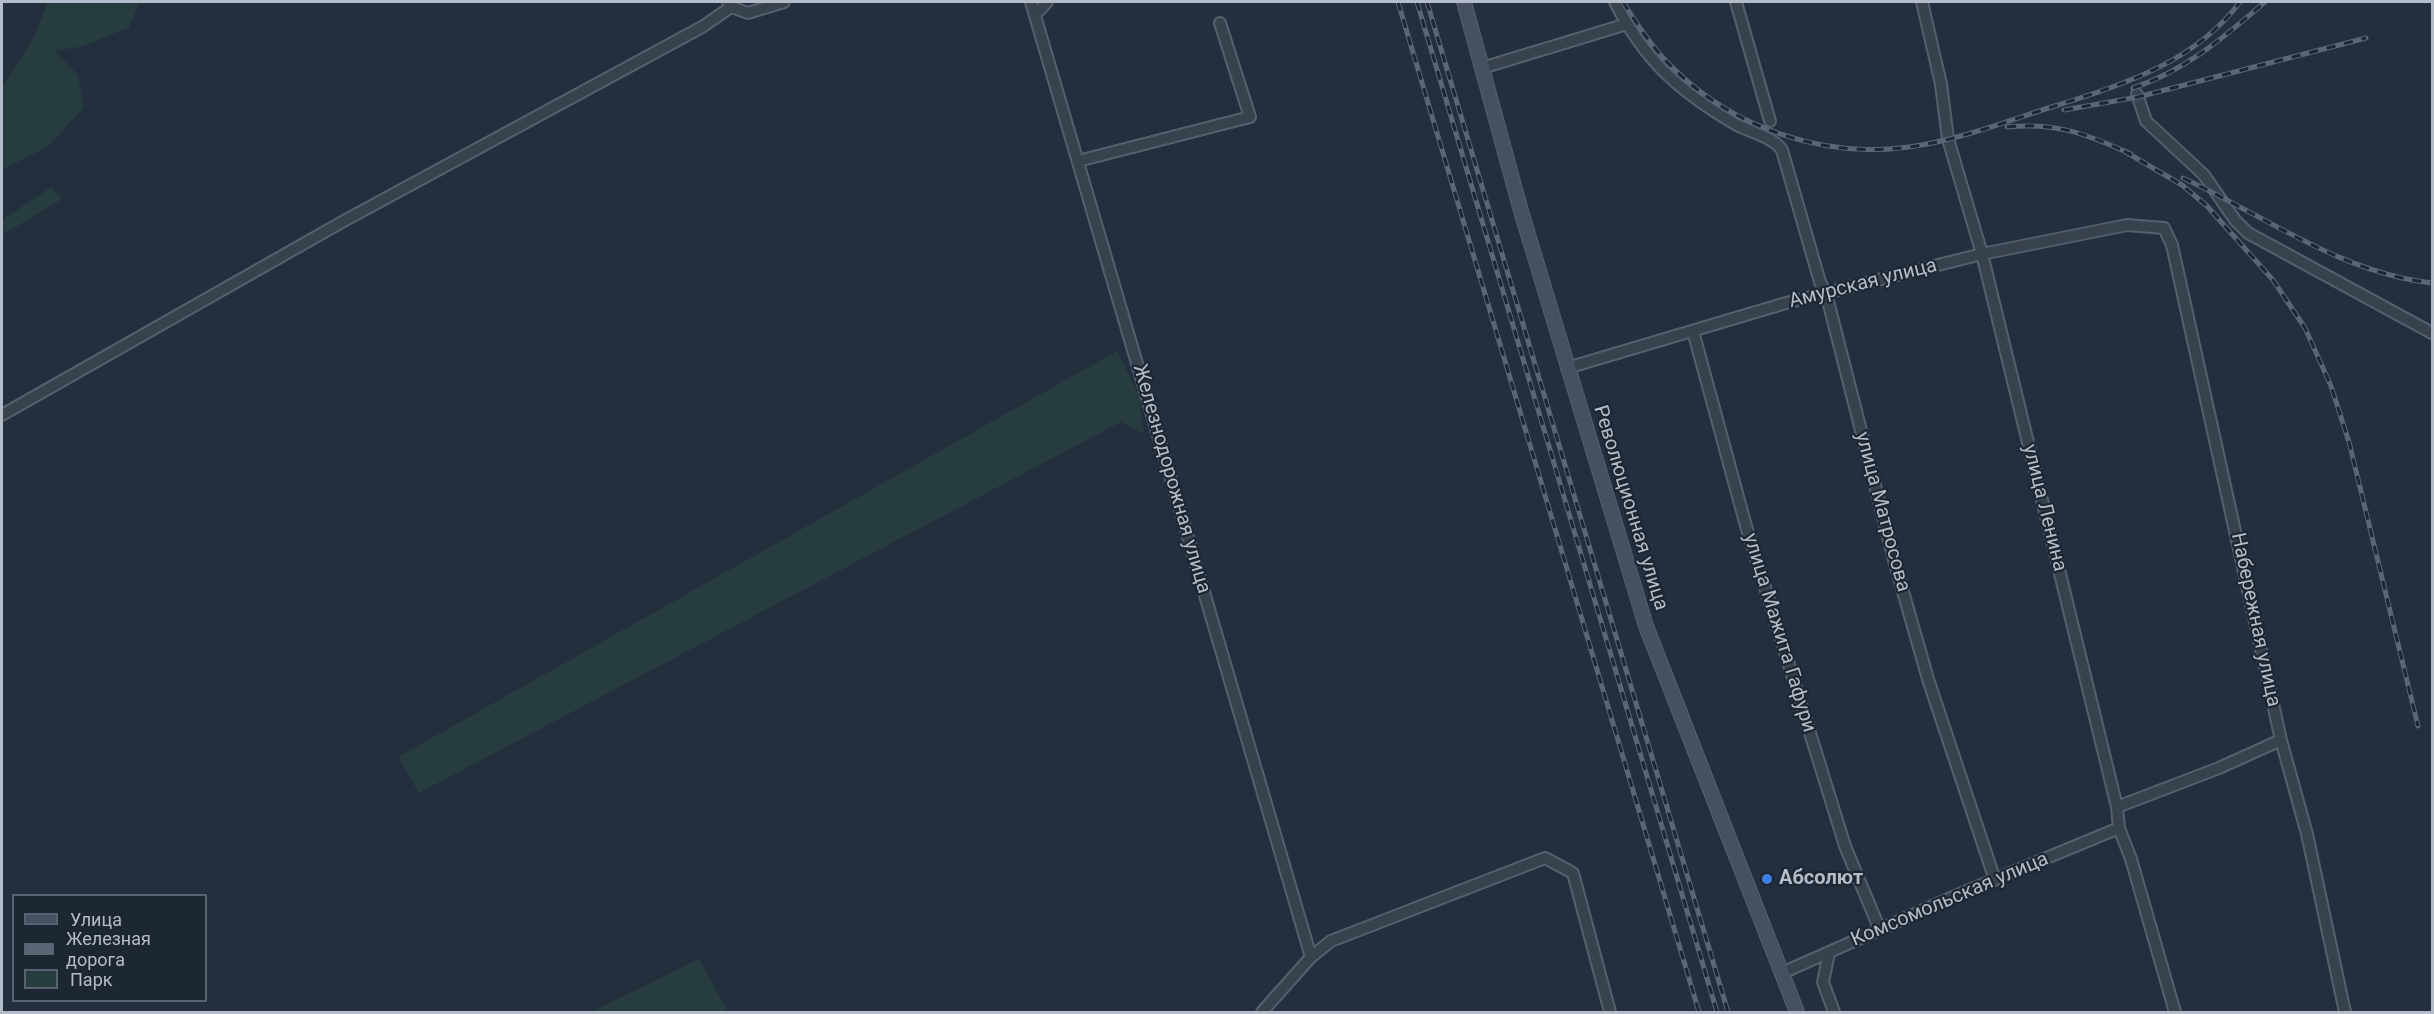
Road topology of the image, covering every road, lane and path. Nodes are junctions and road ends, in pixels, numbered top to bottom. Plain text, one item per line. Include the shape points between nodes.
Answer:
1 (784, 2) edge
2 (1031, 2) edge
3 (1047, 2) edge
4 (1464, 2) edge
5 (1615, 2) edge
6 (1736, 2) edge
7 (1923, 2) edge
8 (730, 4) edge
9 (1035, 15) junction
10 (1220, 23) dead end
11 (1627, 24) junction
12 (1482, 68) junction
13 (2137, 94) dead end
14 (1770, 121) dead end
15 (1078, 161) junction
16 (2164, 228) joint
17 (1982, 254) junction
18 (1827, 293) junction
19 (1693, 331) junction
20 (2433, 333) edge
21 (1567, 368) junction
22 (2, 414) edge
23 (2281, 740) junction
24 (2116, 807) junction
25 (2119, 828) junction
26 (1995, 880) junction
27 (1880, 930) junction
28 (1829, 953) junction
29 (1311, 957) junction
30 (1782, 973) junction
31 (1262, 1012) edge
32 (1610, 1012) edge
33 (1797, 1012) edge
34 (1834, 1012) edge
35 (2175, 1012) edge
36 (2345, 1012) edge

1 - 8 street via 748,13
2 - 9 street, Железнодорожная улица
3 - 9 street
4 - 12 main road, Революционная улица
5 - 11 street
6 - 14 street
7 - 17 street, улица Ленина via 1948,139
8 - 22 street via 702,27 321,234
9 - 15 street, Железнодорожная улица
10 - 15 street via 1250,117
11 - 12 street
11 - 18 street, улица Матросова via 1679,88 1745,129 1777,143 1820,282
12 - 21 main road, Революционная улица
13 - 20 street via 2146,121 2204,175 2248,233
15 - 29 street, Железнодорожная улица
16 - 17 street, Амурская улица via 2127,225
16 - 23 street, Набережная улица via 2172,245
17 - 18 street, Амурская улица
17 - 24 street, улица Ленина
18 - 19 street, Амурская улица
18 - 26 street, улица Матросова via 1928,679
19 - 21 street, Амурская улица
19 - 27 street, улица Мажита Гафури via 1746,526 1845,846
21 - 30 main road, Революционная улица via 1646,626
23 - 24 street
23 - 36 street, Набережная улица via 2307,834
24 - 25 street, улица Ленина
25 - 26 street, Комсомольская улица
25 - 35 street, улица Ленина
26 - 27 street, Комсомольская улица
27 - 28 street, Комсомольская улица
28 - 30 street, Комсомольская улица
28 - 34 street via 1823,982
29 - 31 street
29 - 32 street via 1331,941 1545,858 1573,873
30 - 33 main road, Революционная улица

